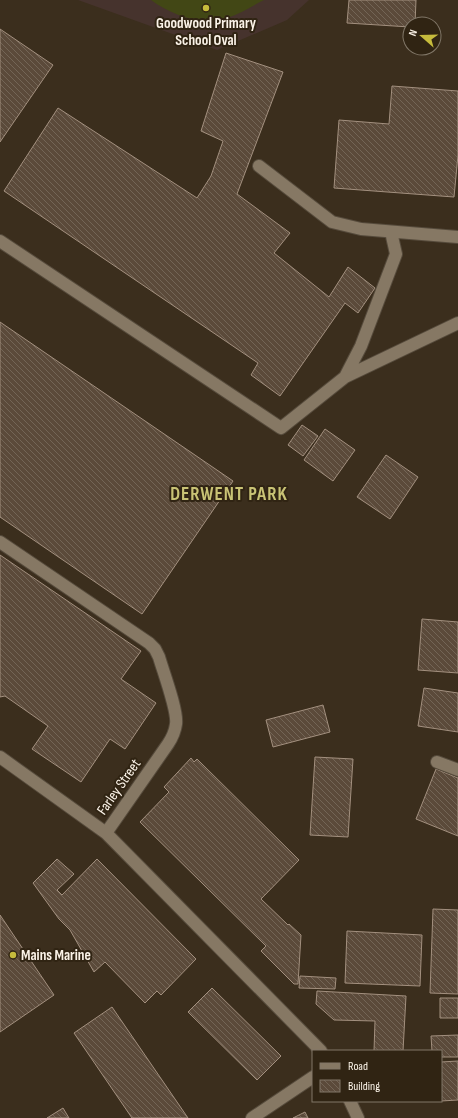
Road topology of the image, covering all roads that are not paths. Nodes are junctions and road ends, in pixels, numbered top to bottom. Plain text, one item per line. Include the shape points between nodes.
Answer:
1 (259, 166) dead end
2 (392, 232) junction
3 (458, 237) edge
4 (0, 241) edge
5 (458, 323) edge
6 (345, 377) junction
7 (0, 542) edge
8 (0, 757) edge
9 (437, 762) dead end
10 (458, 770) edge
11 (106, 833) junction
12 (320, 1050) edge
13 (312, 1078) edge
14 (350, 1102) edge
15 (252, 1118) edge
16 (358, 1118) edge

1 - 2 lane via 332,222 361,229
2 - 3 lane
2 - 6 lane via 396,254 362,346
4 - 6 lane via 281,428
5 - 6 lane
7 - 11 lane, Farley Street via 149,643 159,657 174,711 174,733
8 - 11 lane
9 - 10 lane
11 - 12 lane, Farley Street
13 - 15 lane
14 - 16 lane

